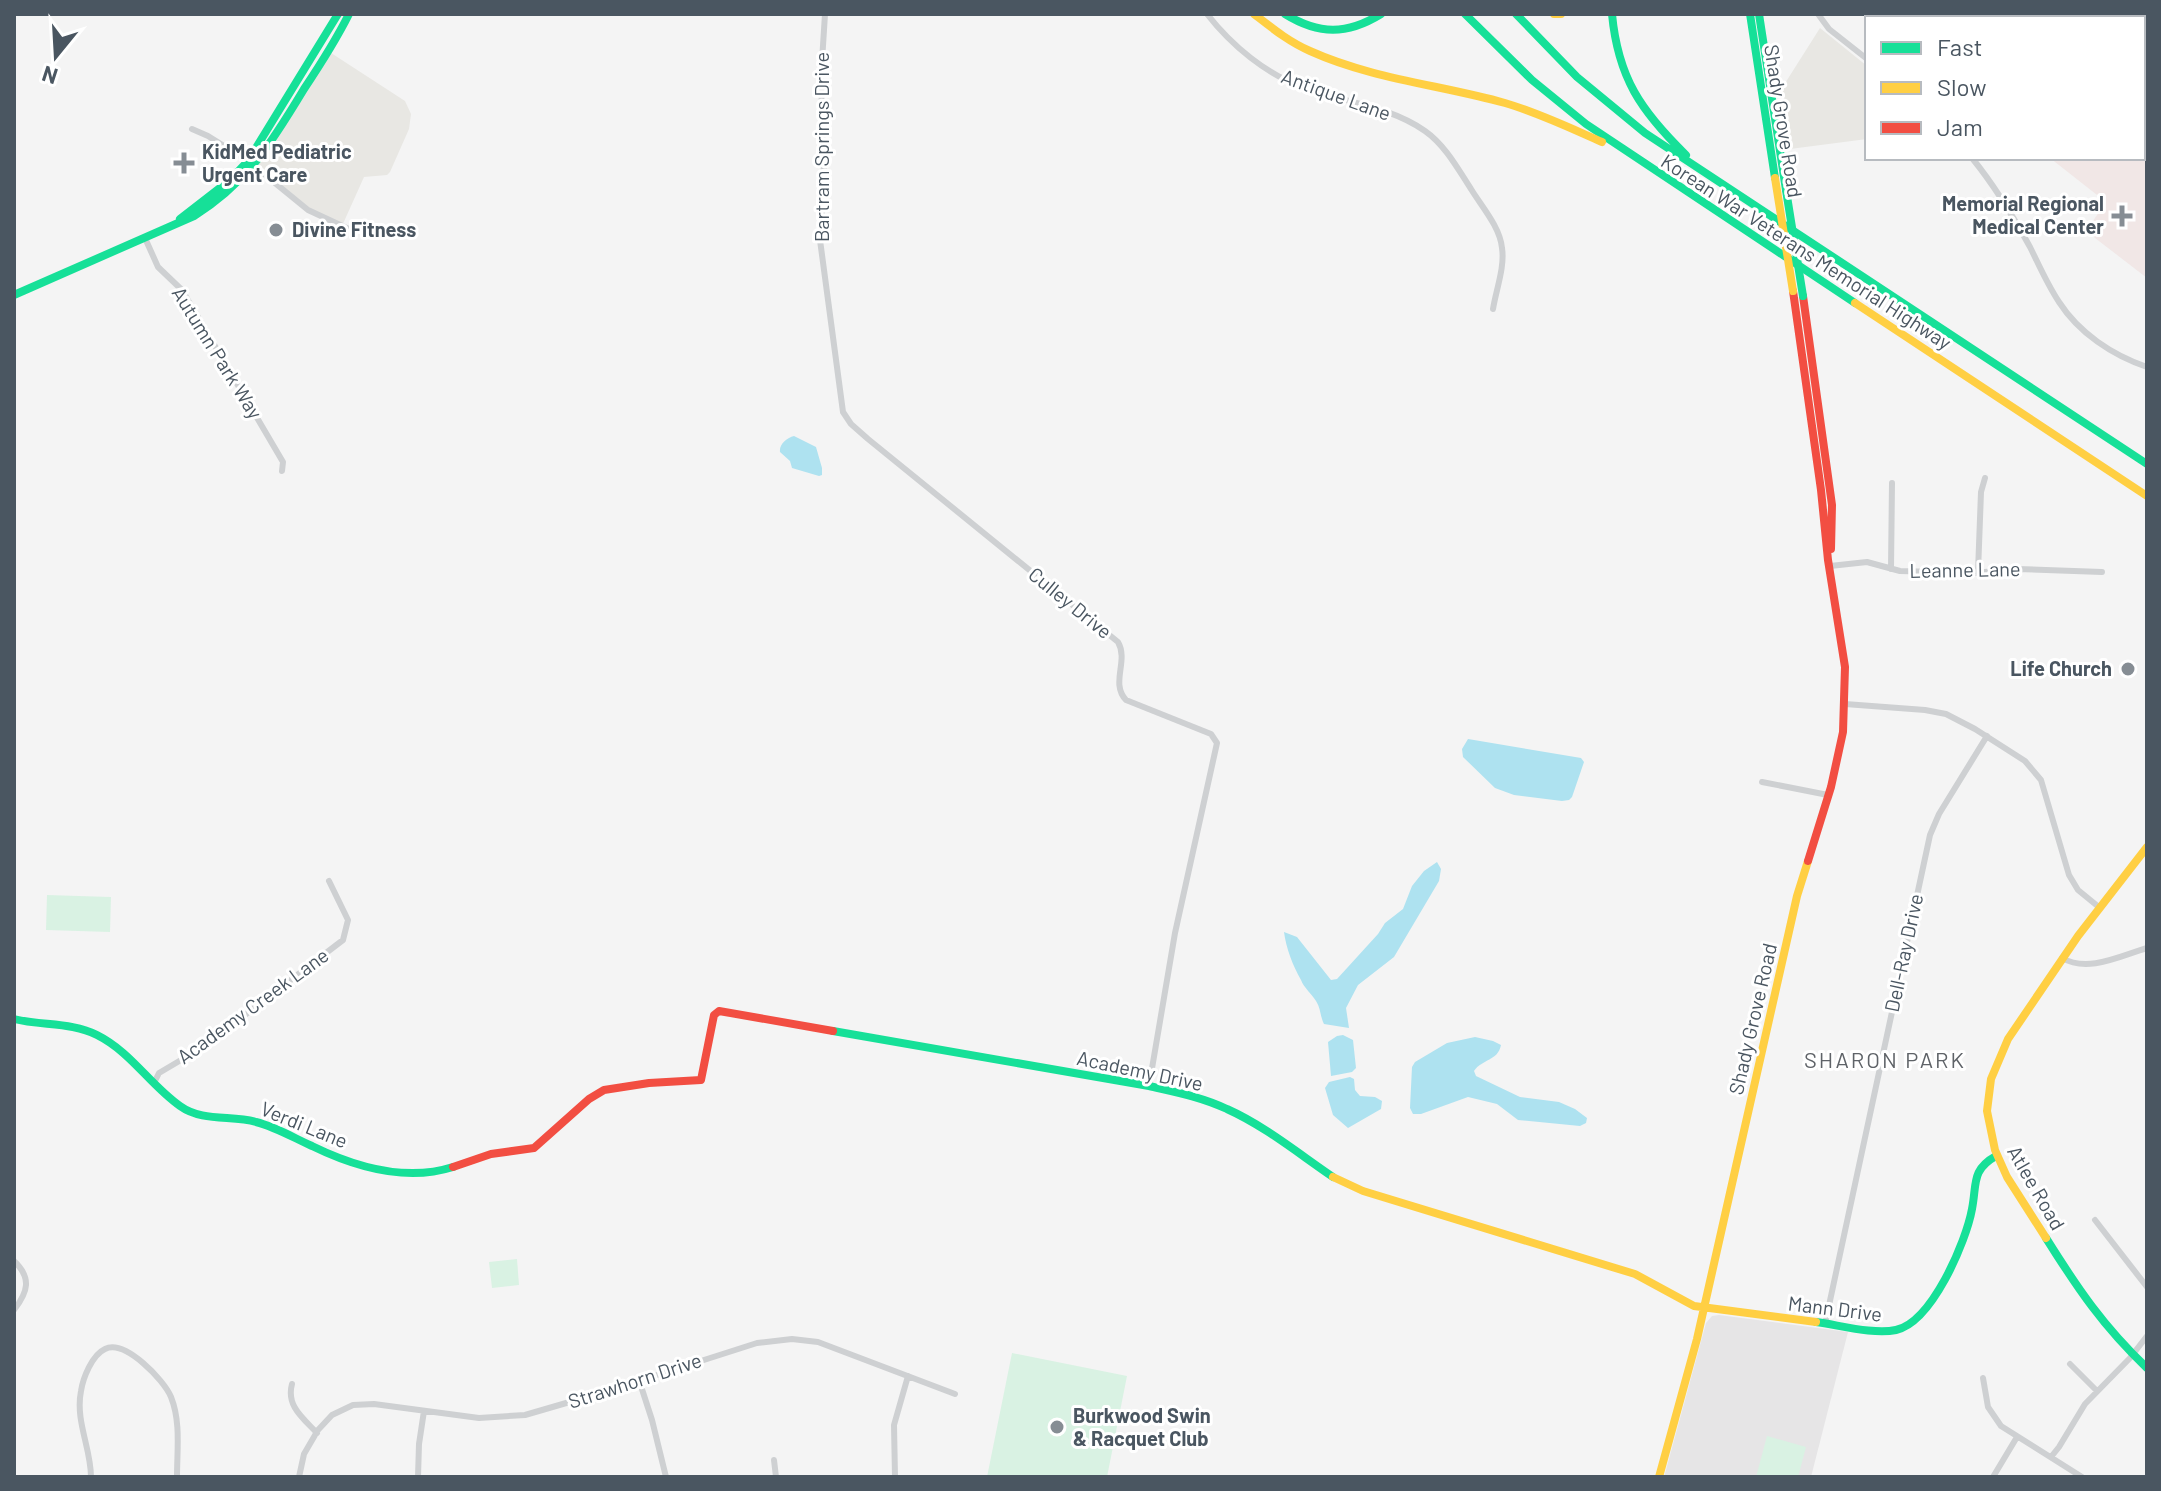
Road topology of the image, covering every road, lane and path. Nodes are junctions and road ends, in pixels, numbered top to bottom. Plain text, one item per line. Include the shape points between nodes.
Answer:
1 (338, 14) edge
2 (349, 14) edge
3 (825, 14) edge
4 (1207, 14) edge
5 (1254, 14) edge
6 (1285, 14) edge
7 (1381, 14) edge
8 (1465, 14) edge
9 (1516, 14) edge
10 (1554, 14) edge
11 (1561, 14) edge
12 (1612, 14) edge
13 (1750, 14) edge
14 (1759, 14) edge
15 (1818, 14) edge
16 (1865, 57) edge
17 (192, 129) dead end
18 (1627, 154) junction
19 (1973, 160) edge
20 (251, 163) junction
21 (1705, 173) junction
22 (351, 230) dead end
23 (145, 238) junction
24 (825, 279) joint
25 (14, 295) edge
26 (1493, 309) dead end
27 (2147, 367) edge
28 (1811, 386) junction
29 (2147, 464) edge
30 (282, 471) dead end
31 (1985, 478) dead end
32 (1892, 483) dead end
33 (2147, 496) edge
34 (1830, 566) junction
35 (1891, 569) junction
36 (1978, 572) junction
37 (2102, 572) dead end
38 (1845, 704) junction
39 (1987, 736) junction
40 (1762, 782) dead end
41 (1828, 795) junction
42 (2147, 847) edge
43 (329, 881) dead end
44 (2100, 908) junction
45 (2147, 948) edge
46 (2062, 958) junction
47 (14, 1019) edge
48 (154, 1083) junction
49 (1149, 1086) junction
50 (589, 1099) joint
51 (1996, 1156) junction
52 (2095, 1220) dead end
53 (14, 1261) edge
54 (2147, 1287) edge
55 (1703, 1308) junction
56 (14, 1310) edge
57 (1825, 1324) junction
58 (2147, 1336) edge
59 (2133, 1355) junction
60 (2070, 1364) dead end
61 (2147, 1368) edge
62 (908, 1376) junction
63 (1983, 1378) dead end
64 (639, 1380) junction
65 (292, 1384) dead end
66 (2097, 1391) junction
67 (955, 1394) dead end
68 (424, 1411) junction
69 (317, 1433) junction
70 (2017, 1437) junction
71 (2051, 1457) junction
72 (774, 1460) dead end
73 (91, 1477) edge
74 (177, 1477) edge
75 (299, 1477) edge
76 (418, 1477) edge
77 (666, 1477) edge
78 (776, 1477) edge
79 (895, 1477) edge
80 (1659, 1477) edge
81 (1993, 1477) edge
82 (2082, 1477) edge

1 - 20 main road
2 - 20 main road via 271,142
3 - 24 street, Bartram Springs Drive via 820,225
4 - 26 street, Antique Lane via 1248,56 1292,83 1390,113 1433,137 1501,241
5 - 18 main road via 1284,38 1328,59 1506,103
6 - 7 main road via 1309,27 1336,31
8 - 18 main road, Korean War Veterans Memorial Highway via 1543,91
9 - 21 main road, Korean War Veterans Memorial Highway via 1605,102
10 - 11 main road
12 - 21 main road via 1619,60 1634,93 1663,133
13 - 28 main road, Shady Grove Road, bridge
14 - 28 main road, Shady Grove Road, bridge via 1803,296
15 - 16 street
17 - 20 street
18 - 33 main road, Korean War Veterans Memorial Highway
19 - 27 street via 2066,311 2106,348
20 - 22 street via 304,207
20 - 23 main road via 235,187 214,204
21 - 29 main road, Korean War Veterans Memorial Highway
23 - 25 main road
23 - 30 street, Autumn Park Way via 158,267 182,290 211,337 283,462
24 - 49 street, Culley Drive via 842,407 851,424 1118,642 1123,656 1118,688 1126,700 1216,739
28 - 34 main road, Shady Grove Road via 1832,505
31 - 36 street
32 - 35 street
34 - 35 street, Leanne Lane via 1867,562
34 - 38 main road, Shady Grove Road
35 - 36 street, Leanne Lane
36 - 37 street, Leanne Lane
38 - 39 street via 1937,712
38 - 41 main road, Shady Grove Road
39 - 44 street via 2037,773 2069,875
39 - 57 street, Dell-Ray Drive via 1930,835
40 - 41 street
41 - 55 main road, Shady Grove Road via 1797,896
42 - 44 main road, Atlee Road
43 - 48 street, Academy Creek Lane via 348,920 343,940 203,1047 159,1073
44 - 46 main road, Atlee Road
45 - 46 street via 2091,964
46 - 51 main road, Atlee Road via 1995,1067 1987,1115
47 - 48 main road, Verdi Lane via 97,1035
48 - 50 main road, Verdi Lane via 190,1113 261,1123 332,1155 412,1174 534,1148
49 - 50 main road, Academy Drive via 719,1011 701,1080 608,1088
49 - 55 main road, Academy Drive via 1228,1109 1357,1189 1635,1274 1673,1298
51 - 57 main road, Mann Drive via 1978,1171 1965,1231 1940,1289 1919,1318 1890,1332
51 - 59 main road, Atlee Road via 2089,1305
52 - 54 street
53 - 56 street via 26,1282
55 - 57 main road, Mann Drive
55 - 80 main road, Shady Grove Road
58 - 59 street
59 - 61 main road, Atlee Road
59 - 66 street
60 - 66 street
62 - 64 street, Strawhorn Drive via 829,1345 789,1339 757,1343
62 - 67 street, Strawhorn Drive
62 - 79 street via 894,1425
63 - 70 street via 1990,1413
64 - 68 street, Strawhorn Drive via 525,1415 479,1418
64 - 77 street
65 - 69 street via 292,1405
66 - 71 street
68 - 69 street, Strawhorn Drive via 353,1405 332,1415
68 - 76 street
69 - 75 street via 304,1454
70 - 71 street
70 - 81 street
71 - 82 street
72 - 78 street
73 - 74 street via 80,1413 82,1386 101,1351 113,1347 156,1374 171,1397 177,1413

